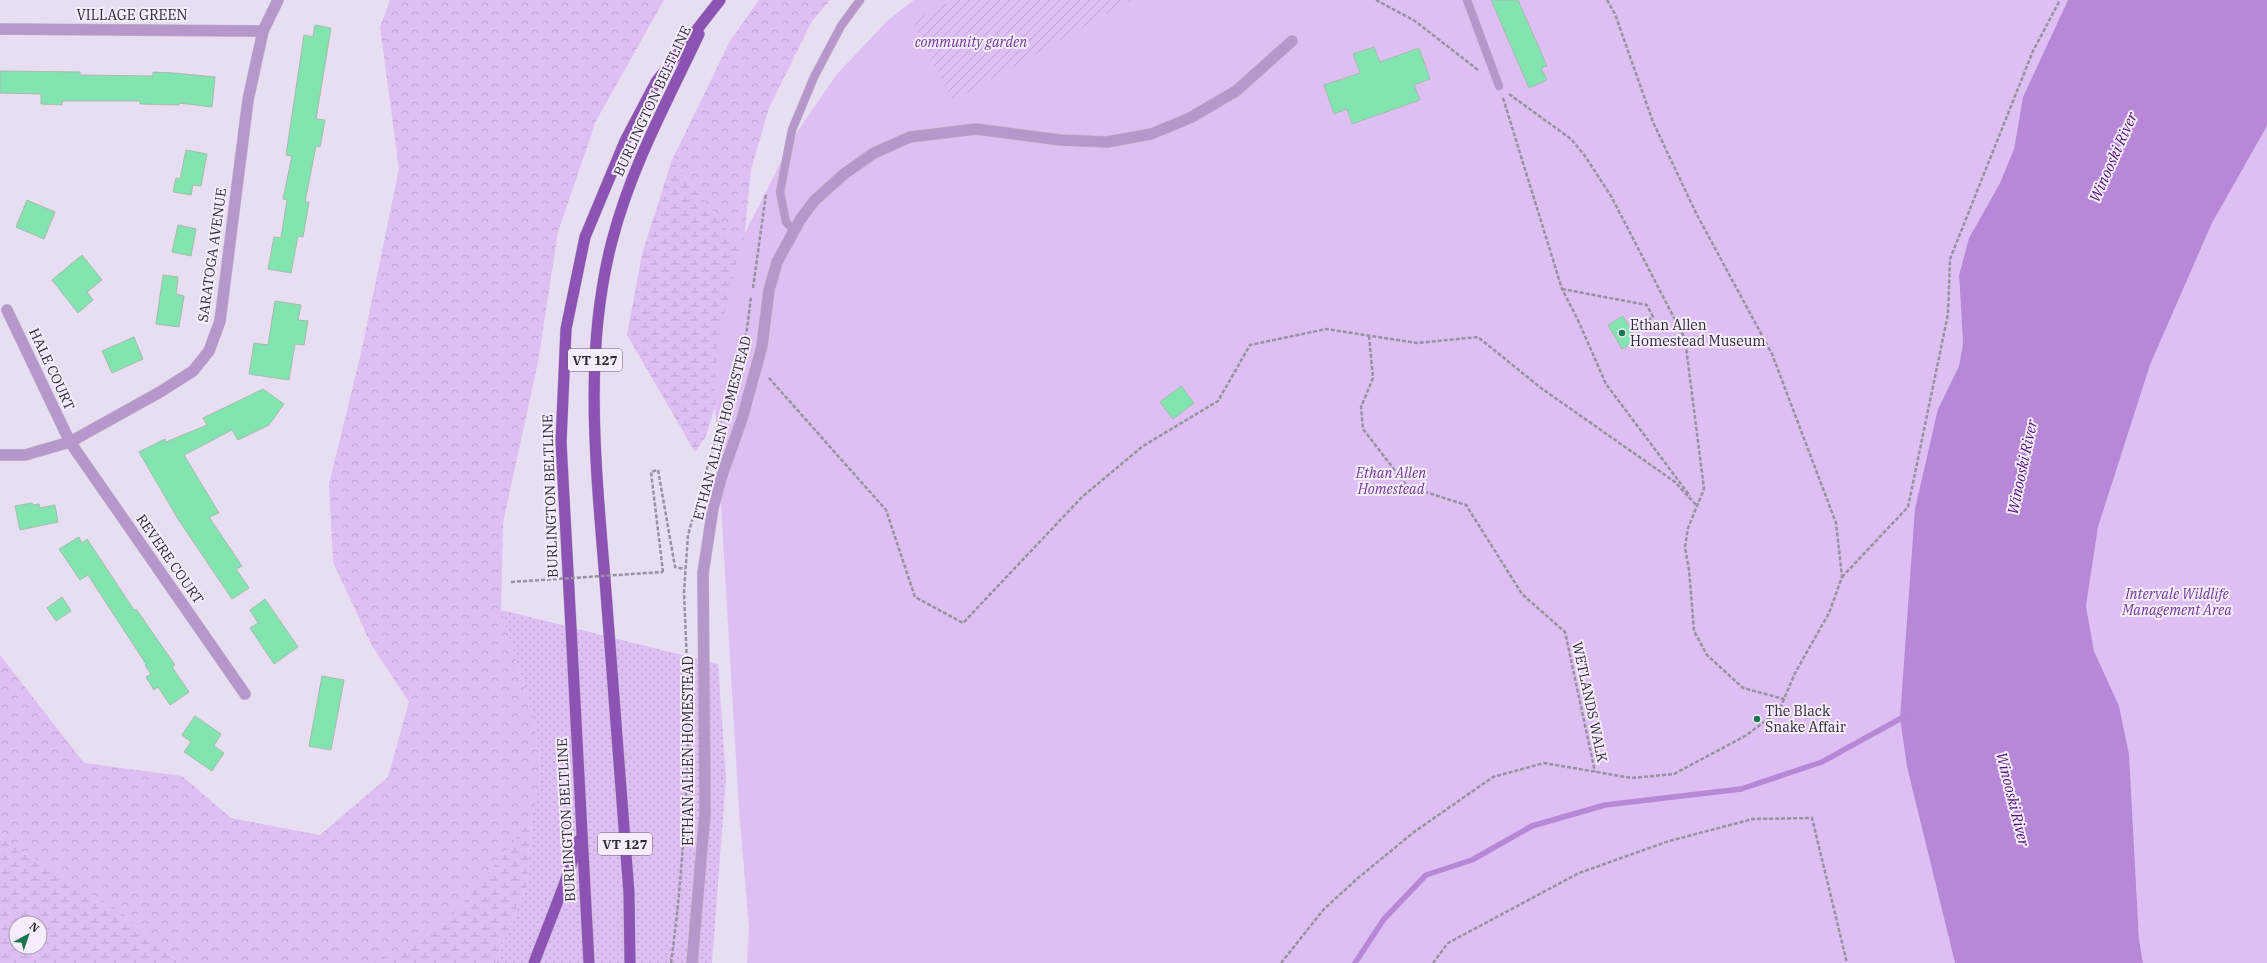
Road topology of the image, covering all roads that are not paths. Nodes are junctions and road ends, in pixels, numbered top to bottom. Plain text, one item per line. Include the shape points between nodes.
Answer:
1 (278, 0) edge
2 (720, 0) edge
3 (860, 0) edge
4 (1467, 0) edge
5 (708, 15) junction
6 (0, 29) edge
7 (263, 31) junction
8 (1292, 41) dead end
9 (1499, 86) road end
10 (794, 230) junction
11 (7, 310) dead end
12 (70, 442) junction
13 (0, 455) edge
14 (245, 694) dead end
15 (581, 829) junction
16 (534, 963) edge
17 (588, 963) edge
18 (630, 963) edge
19 (692, 963) edge

1 - 7 street, SARATOGA AVENUE
2 - 5 main road, BURLINGTON BELTLINE / VT 127
3 - 10 lane via 841,26 814,77 792,130 780,192 786,222
4 - 9 lane
5 - 15 main road, BURLINGTON BELTLINE / VT 127 via 656,82 625,141 585,237 566,329 561,442
5 - 18 main road, BURLINGTON BELTLINE / VT 127 via 631,178 612,241 603,283 596,344 594,441 628,885
6 - 7 street, VILLAGE GREEN
7 - 12 street, SARATOGA AVENUE via 248,100 220,320 209,351 186,375
8 - 10 street, ETHAN ALLEN HOMESTEAD via 1236,91 1190,118 1151,134 1106,142 1060,140 976,129 910,137 874,153 844,174 814,202
10 - 19 street, ETHAN ALLEN HOMESTEAD via 773,276 756,364 742,419 715,500 703,573 706,814
11 - 12 street, HALE COURT
12 - 13 street, SARATOGA AVENUE via 25,455
12 - 14 street, REVERE COURT
15 - 16 main road via 569,876 553,910
15 - 17 main road, BURLINGTON BELTLINE / VT 127

